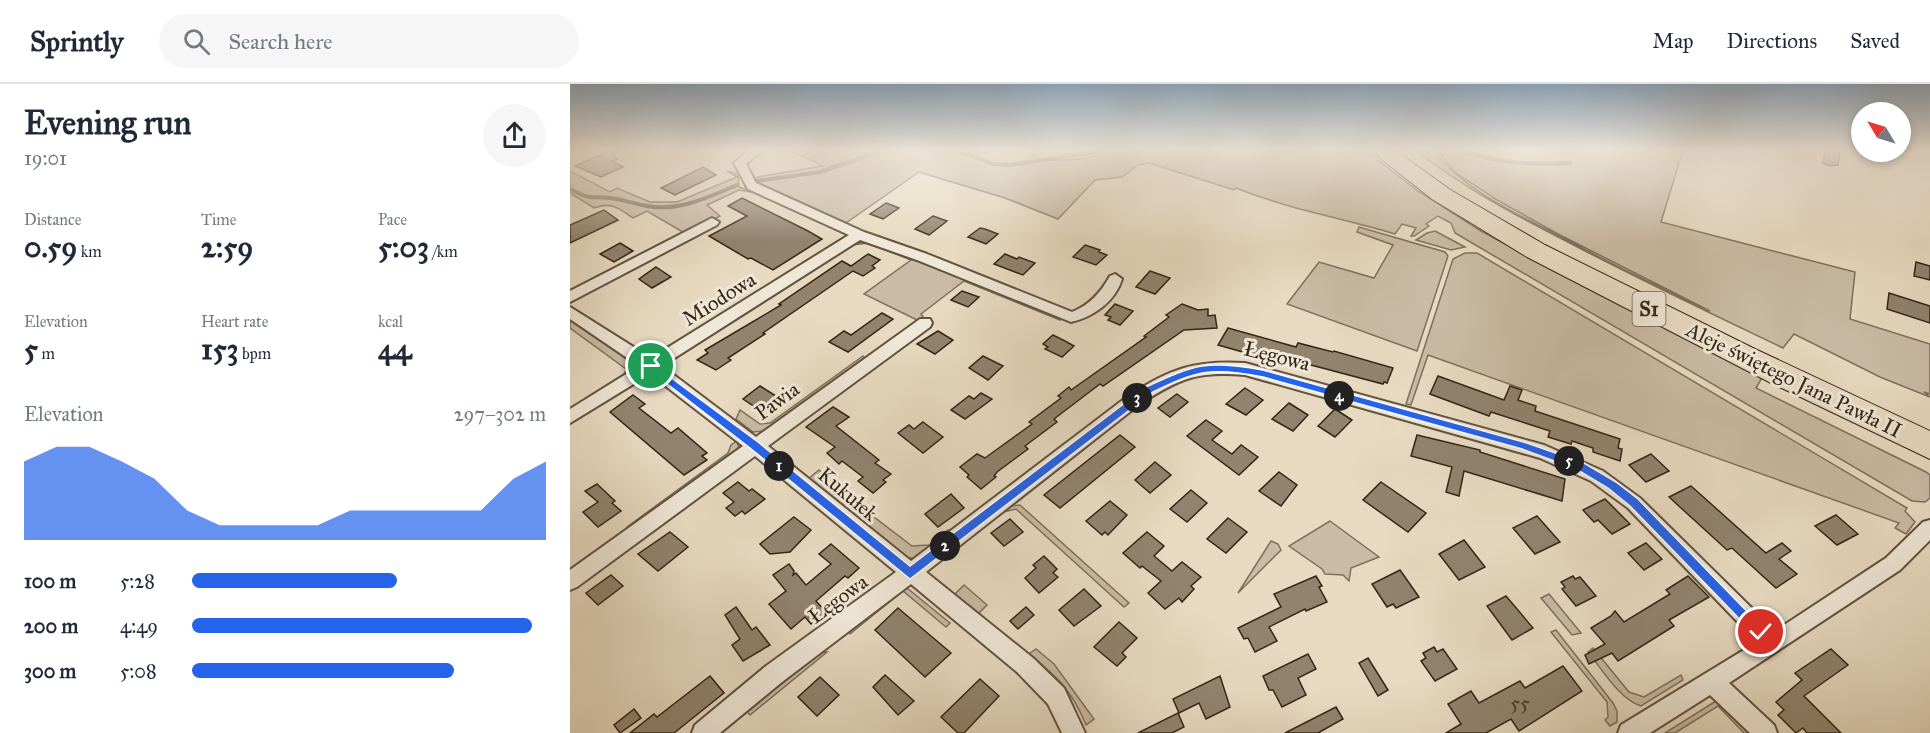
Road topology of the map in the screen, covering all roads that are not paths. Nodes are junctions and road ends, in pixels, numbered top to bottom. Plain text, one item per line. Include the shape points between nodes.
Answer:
1 (748, 180) edge
2 (1420, 180) edge
3 (1448, 180) edge
4 (712, 222) dead end
5 (859, 235) junction
6 (1115, 279) dead end
7 (570, 297) edge
8 (570, 312) edge
9 (924, 323) dead end
10 (651, 366) junction
11 (570, 417) edge
12 (1930, 428) edge
13 (754, 445) junction
14 (1930, 446) edge
15 (1930, 528) edge
16 (910, 573) junction
17 (570, 581) edge
18 (1773, 644) junction
19 (1712, 682) junction
20 (703, 733) edge
21 (1074, 733) edge
22 (1629, 733) edge
23 (1766, 733) edge

1 - 5 street via 792,206
2 - 14 highway, Aleje świętego Jana Pawła II / S1 via 1508,236
3 - 12 highway, Aleje świętego Jana Pawła II / S1 via 1598,267
4 - 7 street
5 - 6 street via 1071,317 1088,311 1113,287
5 - 10 street, Miodowa
8 - 10 street, Kukułek
9 - 13 street, Pawia
10 - 11 street, Miodowa
10 - 13 street, Kukułek
13 - 16 street, Kukułek
13 - 17 street, Pawia
15 - 18 street via 1893,564
16 - 18 street, Łęgowa via 1149,389 1187,372 1230,367 1523,446 1580,466 1634,502
16 - 20 street, Łęgowa via 792,660
16 - 21 street, Kukułek via 1044,682 1067,714
18 - 19 street
19 - 22 street
19 - 23 street

